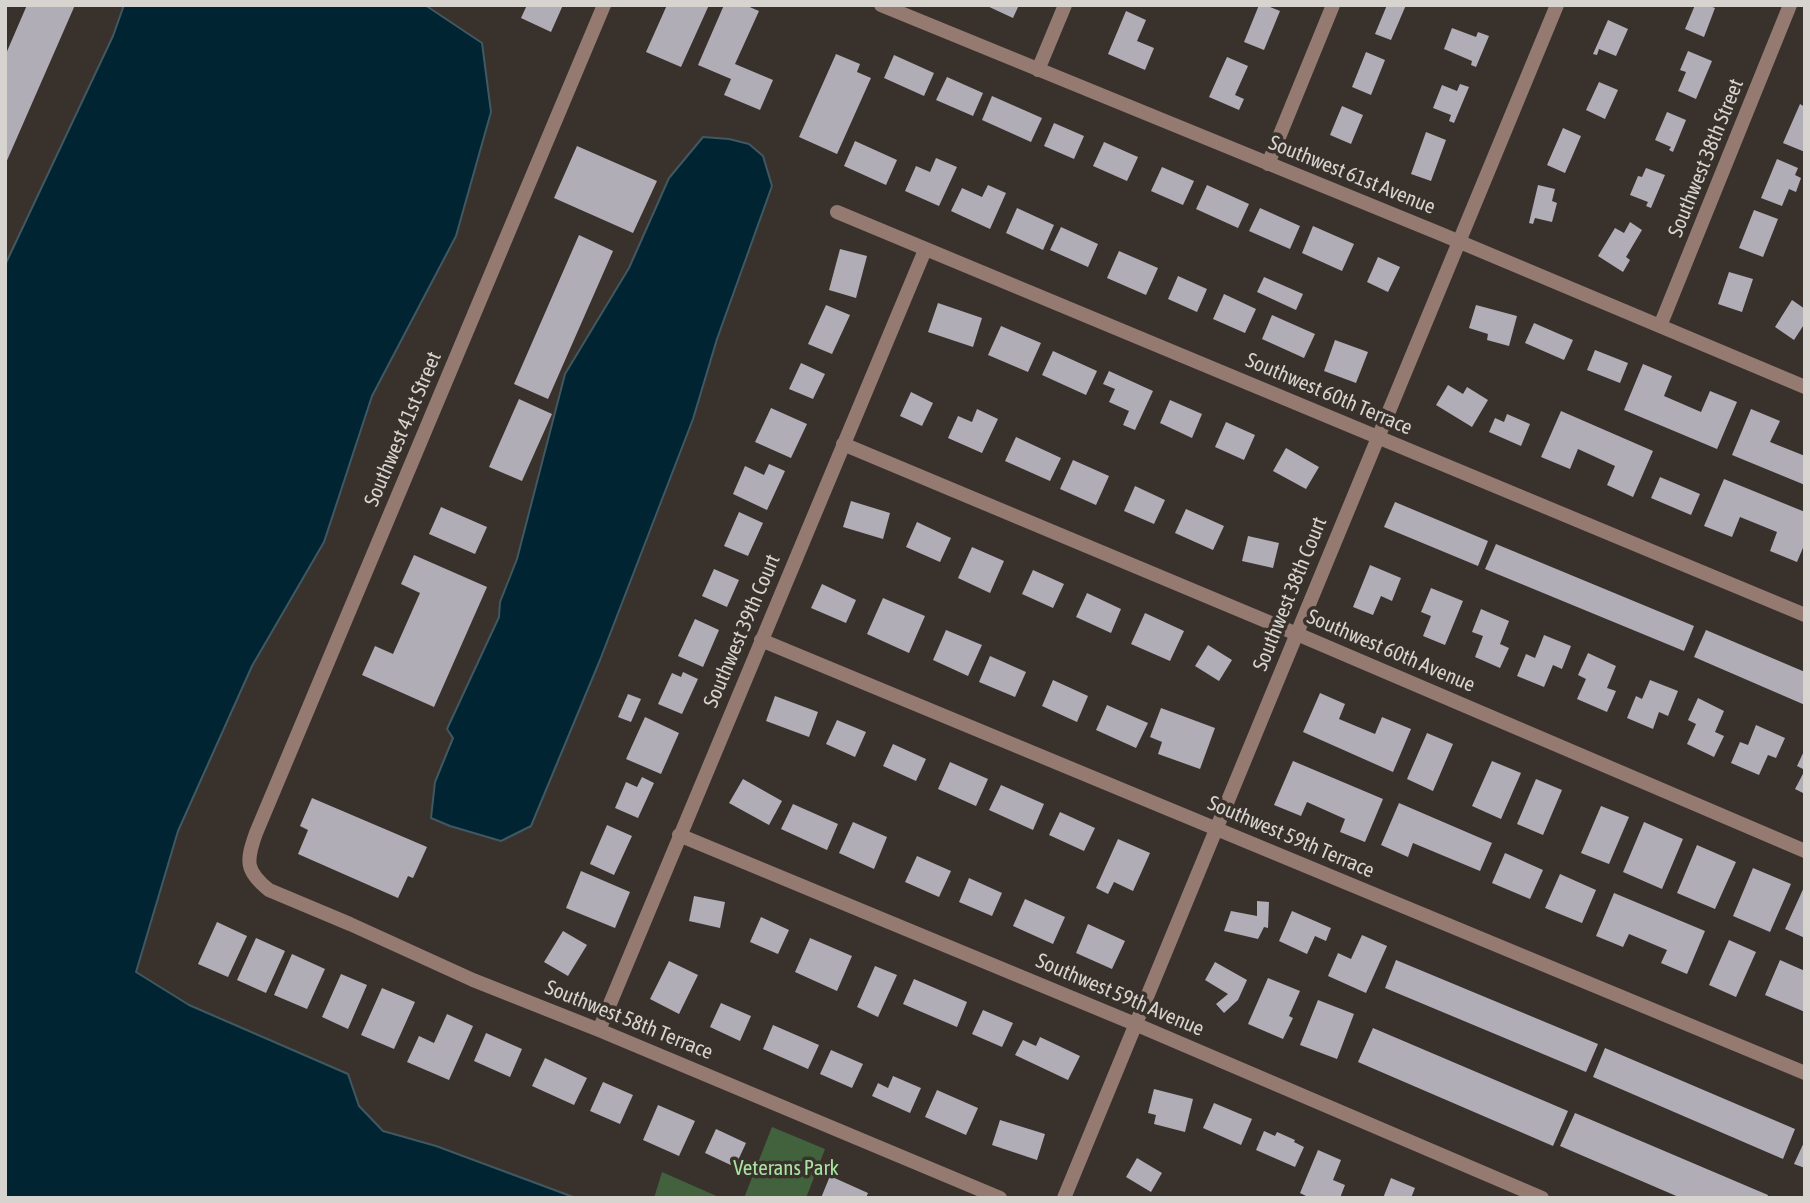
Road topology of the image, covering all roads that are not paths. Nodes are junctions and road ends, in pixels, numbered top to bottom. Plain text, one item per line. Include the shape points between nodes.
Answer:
1 (604, 5) edge
2 (881, 5) edge
3 (1065, 5) edge
4 (1333, 5) edge
5 (1557, 5) edge
6 (1790, 5) edge
7 (1038, 70) junction
8 (1268, 163) junction
9 (837, 212) dead end
10 (1459, 242) junction
11 (925, 250) junction
12 (1660, 326) junction
13 (1805, 387) edge
14 (1377, 437) junction
15 (843, 444) junction
16 (1805, 615) edge
17 (1297, 634) junction
18 (761, 640) junction
19 (1217, 830) junction
20 (679, 835) junction
21 (1805, 851) edge
22 (250, 871) joint
23 (1135, 1024) junction
24 (599, 1030) junction
25 (1805, 1073) edge
26 (1000, 1198) edge
27 (1063, 1198) edge
28 (1542, 1198) edge

1 - 22 street, Southwest 41st Street via 271,798 251,848
2 - 7 street, Southwest 61st Avenue
3 - 7 street
4 - 8 street
5 - 10 street, Southwest 38th Court
6 - 12 street, Southwest 38th Street
7 - 8 street, Southwest 61st Avenue
8 - 10 street, Southwest 61st Avenue
9 - 11 street, Southwest 60th Terrace
10 - 12 street, Southwest 61st Avenue
10 - 14 street, Southwest 38th Court
11 - 14 street, Southwest 60th Terrace
11 - 15 street, Southwest 39th Court
12 - 13 street, Southwest 61st Avenue
14 - 16 street, Southwest 60th Terrace
14 - 17 street, Southwest 38th Court
15 - 17 street, Southwest 60th Avenue
15 - 18 street, Southwest 39th Court
17 - 19 street, Southwest 38th Court
17 - 21 street, Southwest 60th Avenue
18 - 19 street, Southwest 59th Terrace
18 - 20 street, Southwest 39th Court
19 - 23 street, Southwest 38th Court
19 - 25 street, Southwest 59th Terrace
20 - 23 street, Southwest 59th Avenue
20 - 24 street, Southwest 39th Court
22 - 24 street, Southwest 58th Terrace via 269,890
23 - 27 street, Southwest 38th Court
23 - 28 street, Southwest 59th Avenue
24 - 26 street, Southwest 58th Terrace

